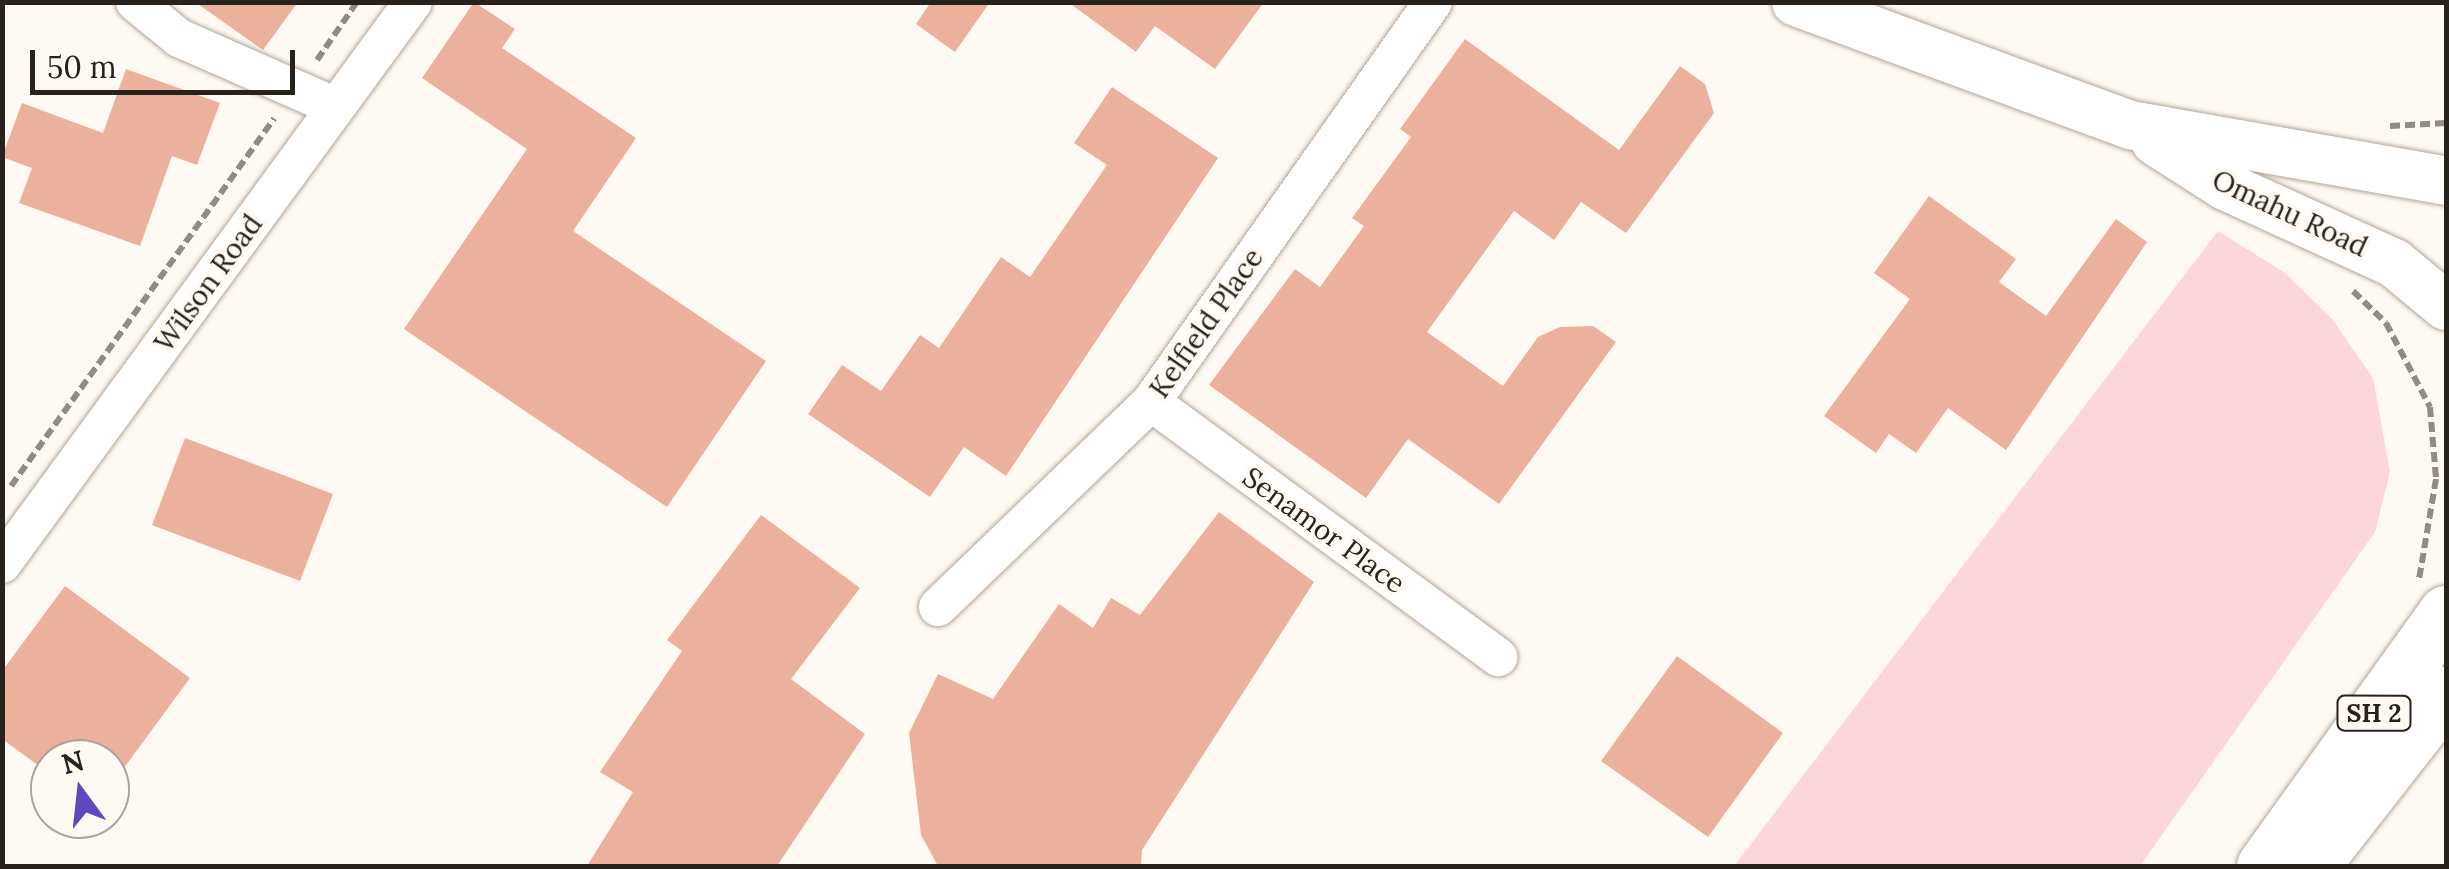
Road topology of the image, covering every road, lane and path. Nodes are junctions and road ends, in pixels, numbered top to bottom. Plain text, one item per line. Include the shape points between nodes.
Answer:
1 (135, 2) edge
2 (357, 2) edge
3 (413, 2) edge
4 (1433, 2) edge
5 (1796, 2) edge
6 (297, 88) junction
7 (336, 108) junction
8 (2130, 125) junction
9 (2446, 180) edge
10 (2344, 283) dead end
11 (2446, 306) edge
12 (1151, 402) junction
13 (2, 500) edge
14 (2, 564) edge
15 (2434, 600) edge
16 (938, 607) dead end
17 (1498, 658) dead end
18 (2446, 693) edge
19 (2264, 866) edge
20 (2311, 866) edge

1 - 6 street via 179,38
2 - 6 path
3 - 7 street, Wilson Road
4 - 12 street, Kelfield Place
5 - 8 main road, Omahu Road
6 - 7 street
6 - 13 path
7 - 14 street, Wilson Road
8 - 9 main road, Omahu Road
8 - 11 main road, Omahu Road via 2225,186 2394,263
10 - 15 path via 2386,323 2430,407 2437,462
12 - 16 street, Kelfield Place
12 - 17 street, Senamor Place
15 - 19 highway, SH 2
18 - 20 highway, SH 2

